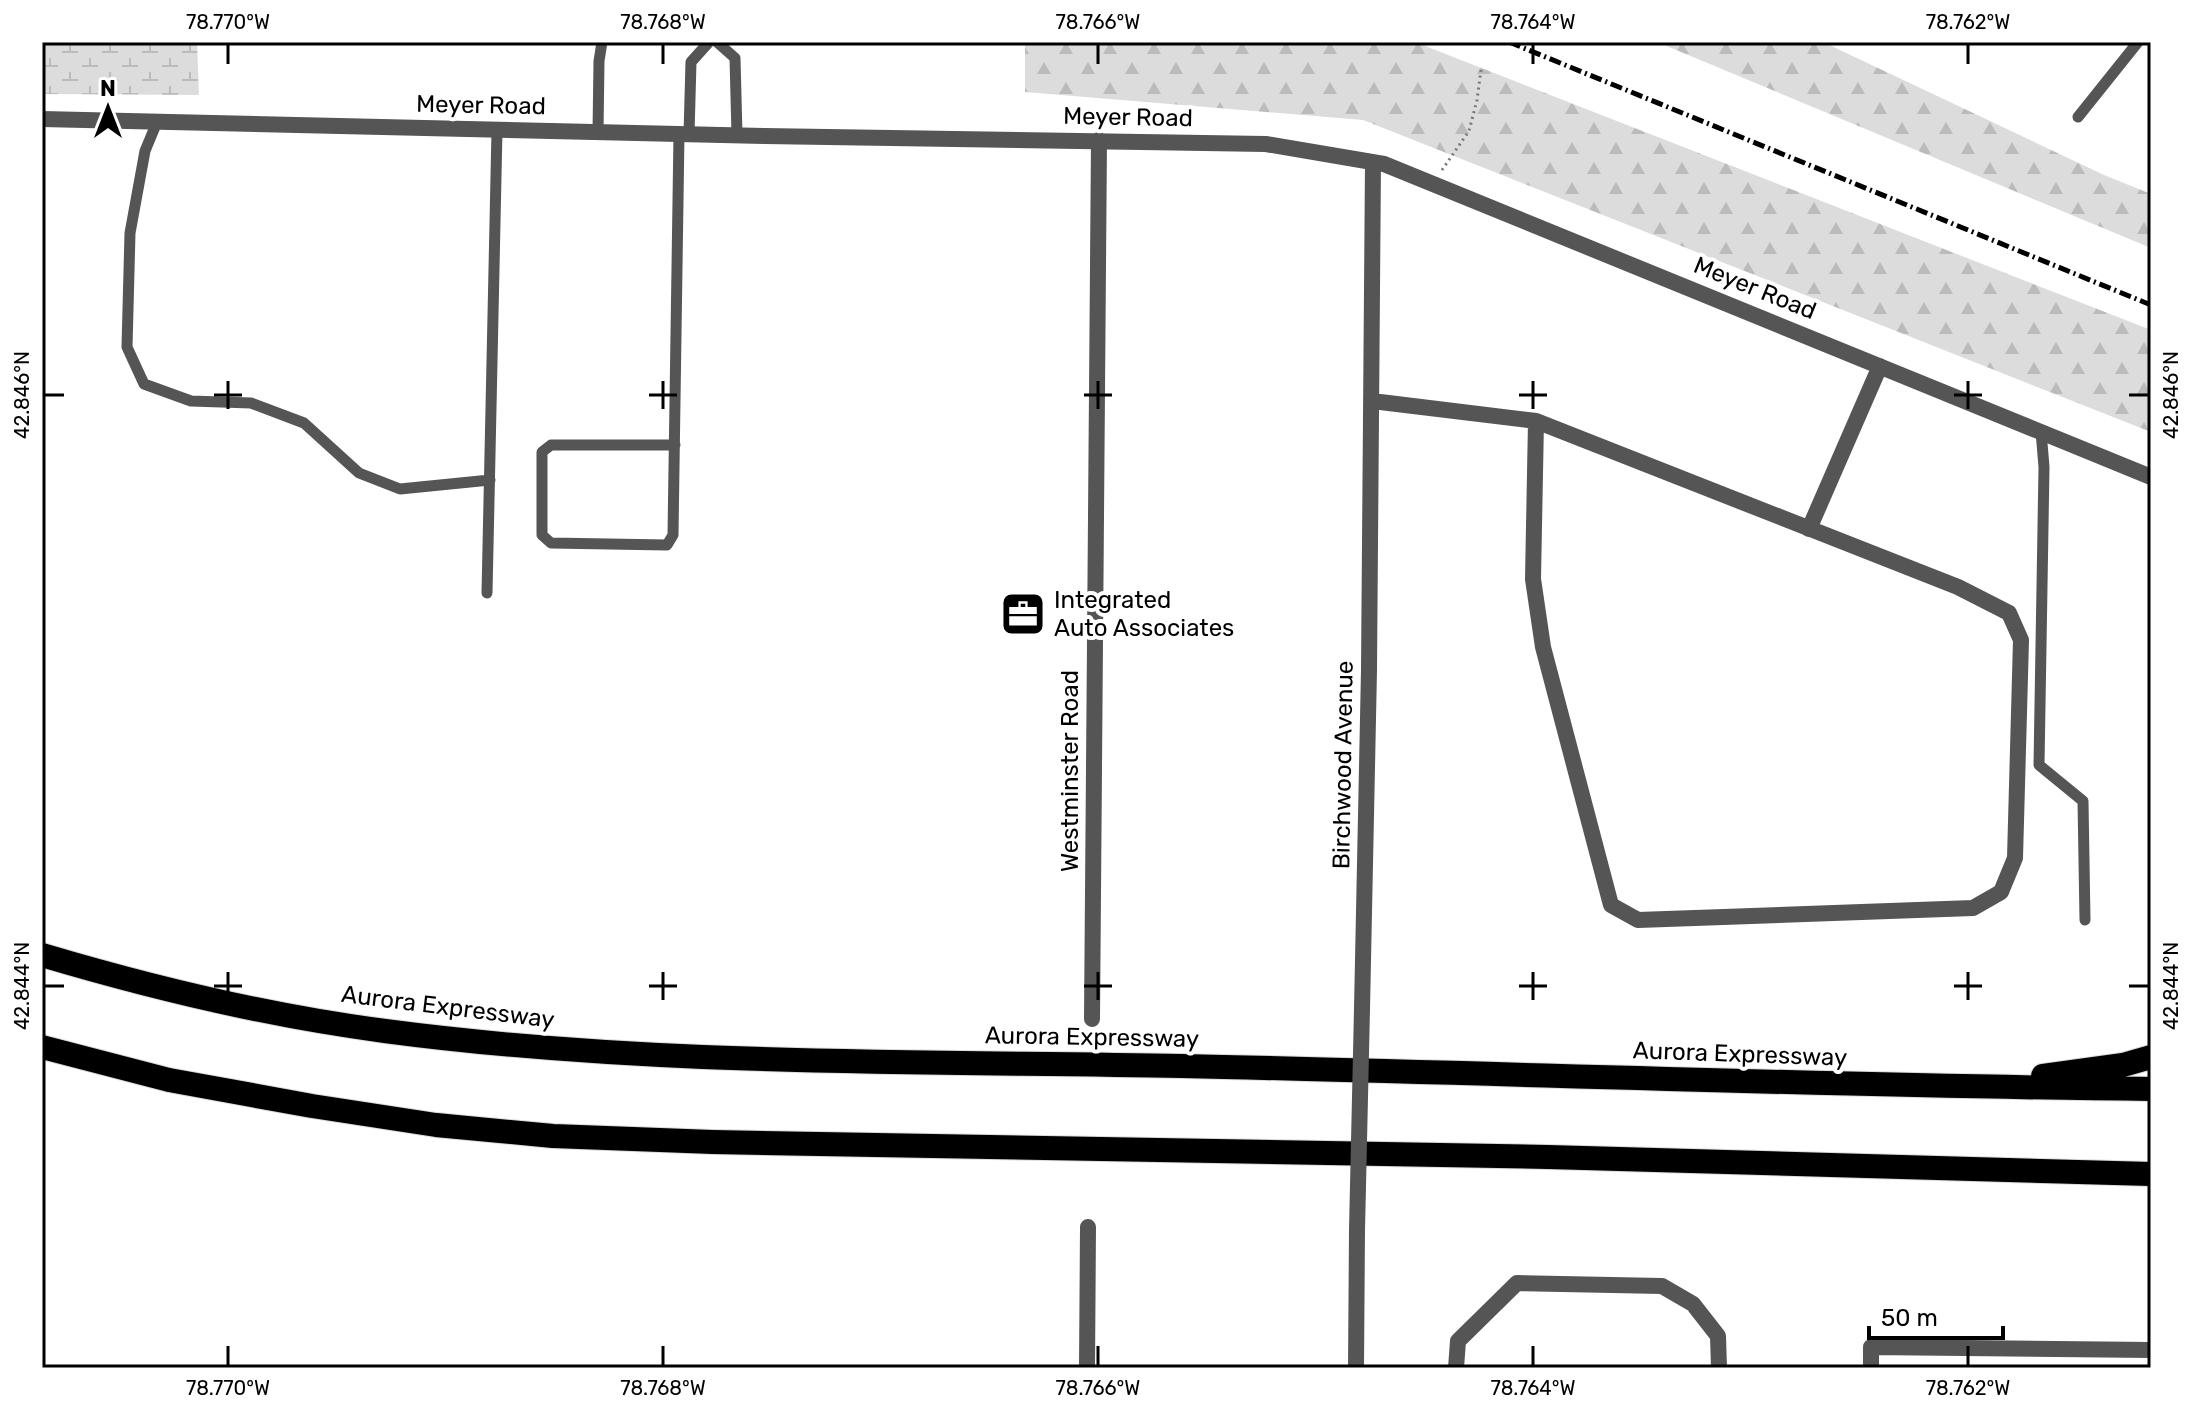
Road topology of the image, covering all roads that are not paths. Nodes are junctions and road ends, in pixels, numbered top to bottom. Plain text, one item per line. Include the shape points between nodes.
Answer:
1 (602, 42) edge
2 (709, 42) edge
3 (717, 42) edge
4 (2138, 42) edge
5 (2145, 42) edge
6 (2151, 47) edge
7 (2078, 117) dead end
8 (42, 119) edge
9 (157, 122) junction
10 (497, 130) junction
11 (598, 132) junction
12 (684, 134) junction
13 (737, 135) junction
14 (1099, 140) junction
15 (1373, 162) junction
16 (1880, 366) junction
17 (1372, 401) junction
18 (1536, 421) junction
19 (2041, 431) junction
20 (675, 445) junction
21 (2151, 477) edge
22 (490, 480) junction
23 (1809, 529) junction
24 (487, 593) dead end
25 (2085, 920) dead end
26 (42, 955) edge
27 (1092, 1019) dead end
28 (42, 1047) edge
29 (2151, 1057) edge
30 (1962, 1088) junction
31 (2151, 1089) edge
32 (2151, 1174) edge
33 (1088, 1227) dead end
34 (2098, 1349) junction
35 (2151, 1350) edge
36 (1087, 1368) edge
37 (1356, 1368) edge
38 (1456, 1368) edge
39 (1719, 1368) edge
40 (1871, 1368) edge
41 (2098, 1368) edge

1 - 11 lane
2 - 12 lane via 691,62
3 - 13 lane via 735,58
4 - 7 lane
5 - 6 lane
8 - 9 street, Meyer Road
9 - 10 street, Meyer Road
9 - 22 lane via 145,151 130,233 127,347 144,384 191,401 251,403 304,423 359,473 400,489
10 - 11 street, Meyer Road
10 - 22 lane
11 - 12 street, Meyer Road
12 - 13 street, Meyer Road
12 - 20 lane
13 - 14 street, Meyer Road
14 - 15 street, Meyer Road via 1266,144
14 - 27 street, Westminster Road
15 - 16 street, Meyer Road
15 - 17 street, Birchwood Avenue
16 - 19 street, Meyer Road
16 - 23 street
17 - 18 street
17 - 37 street, Birchwood Avenue, bridge
18 - 23 street
18 - 23 street via 1533,579 1543,647 1611,905 1638,920 1973,908 2001,892 2015,858 2021,640 2009,613 1958,587
19 - 21 street, Meyer Road
19 - 25 lane via 2039,765 2083,801
20 - 20 lane via 673,535 667,545 551,543 542,535 542,452 551,445
22 - 24 lane
26 - 30 highway, Aurora Expressway via 239,1005 380,1031 521,1046 811,1060
28 - 32 highway via 169,1080 312,1106 553,1136
29 - 30 highway
30 - 31 highway, Aurora Expressway
33 - 36 street
34 - 35 street
34 - 40 street via 1871,1347
34 - 41 street
38 - 39 street via 1458,1341 1517,1283 1662,1286 1693,1304 1718,1336

